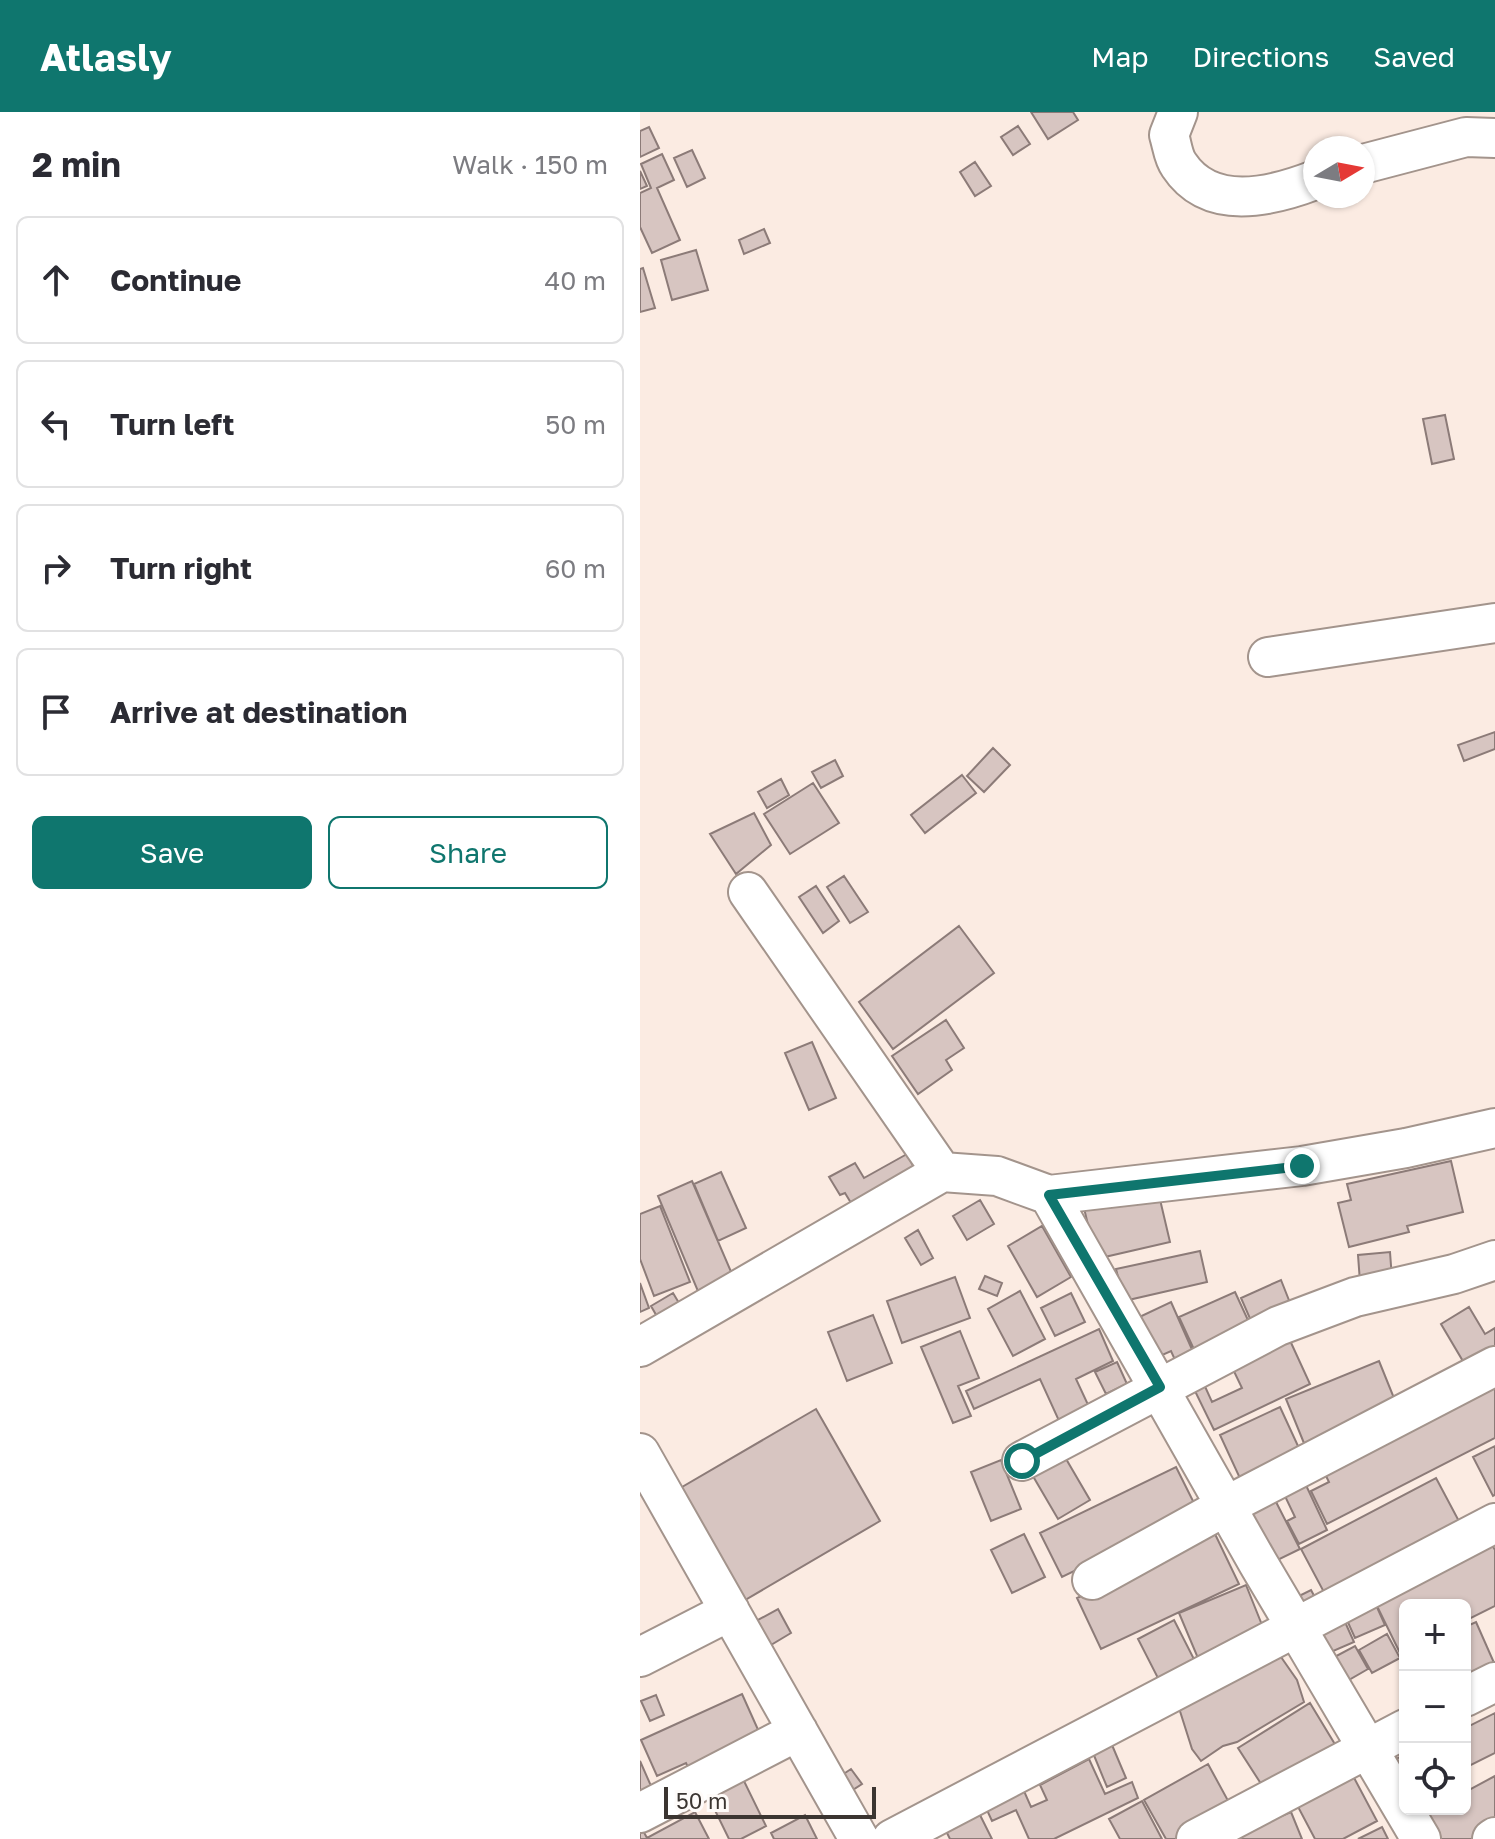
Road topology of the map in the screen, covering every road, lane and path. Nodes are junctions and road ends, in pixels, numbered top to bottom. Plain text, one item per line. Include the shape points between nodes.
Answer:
1 (1178, 112) edge
2 (1495, 138) edge
3 (1375, 161) edge
4 (1303, 185) edge
5 (1495, 623) edge
6 (1268, 657) dead end
7 (748, 892) dead end
8 (1495, 1128) edge
9 (942, 1172) junction
10 (1049, 1195) junction
11 (1495, 1260) edge
12 (640, 1347) edge
13 (1495, 1366) edge
14 (1160, 1387) junction
15 (640, 1453) edge
16 (1022, 1461) dead end
17 (652, 1502) edge
18 (1226, 1506) junction
19 (1495, 1523) edge
20 (1092, 1580) dead end
21 (730, 1611) junction
22 (1296, 1626) junction
23 (640, 1657) edge
24 (1495, 1682) edge
25 (1471, 1694) edge
26 (798, 1731) junction
27 (1399, 1732) edge
28 (1368, 1748) junction
29 (640, 1813) edge
30 (859, 1839) edge
31 (892, 1839) edge
32 (1196, 1839) edge
33 (1421, 1839) edge

1 - 4 street via 1169,135 1178,164 1206,191 1238,197 1283,193
2 - 3 street via 1466,137
5 - 6 street
7 - 9 street
8 - 10 street via 1302,1166
9 - 10 street via 997,1176
9 - 12 street
10 - 14 street
11 - 14 street via 1355,1297 1278,1326
13 - 18 street
14 - 16 street
14 - 18 street
15 - 17 street
17 - 21 street
18 - 20 street
18 - 22 street
19 - 22 street
21 - 23 street
21 - 26 street
22 - 28 street
22 - 31 street
24 - 25 street
26 - 29 street
26 - 30 street
27 - 28 street
28 - 32 street
28 - 33 street

